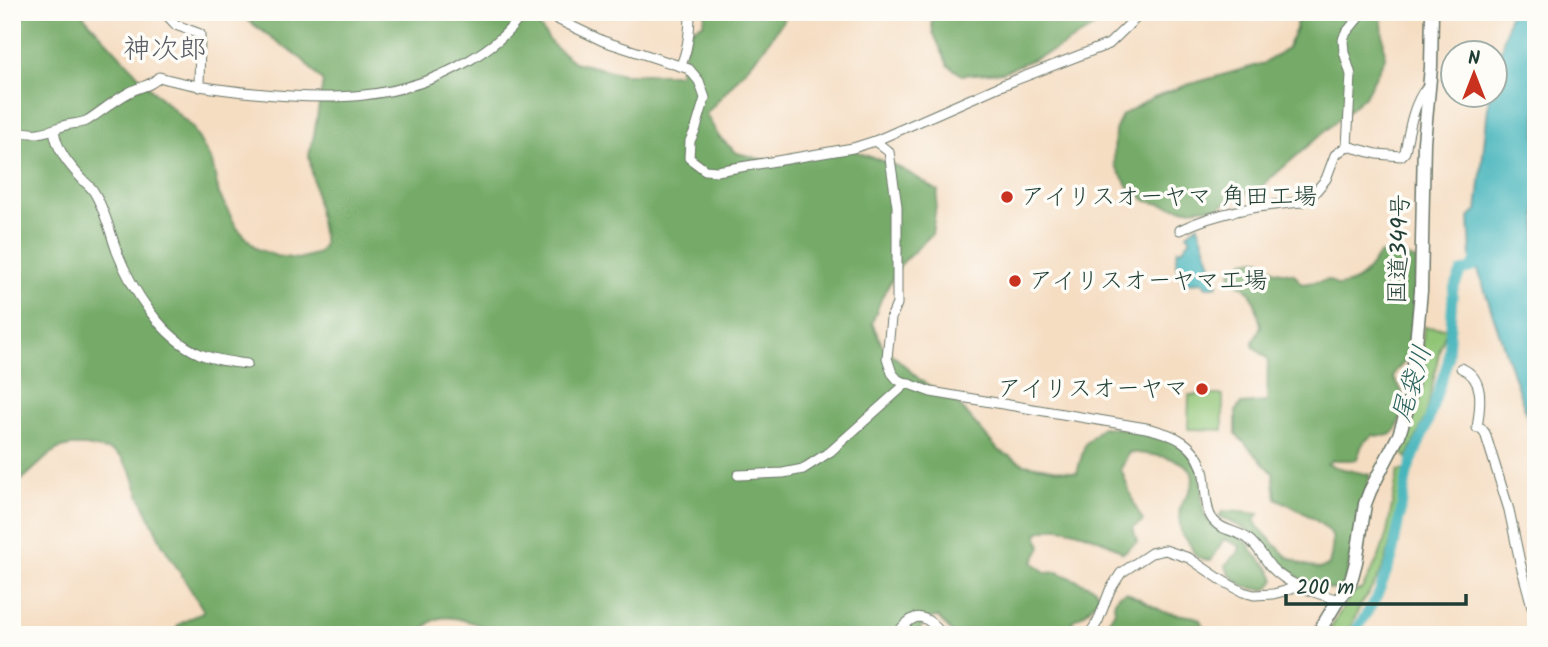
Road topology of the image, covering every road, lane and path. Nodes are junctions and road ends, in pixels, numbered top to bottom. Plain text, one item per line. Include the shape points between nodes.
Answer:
1 (164, 12) edge
2 (523, 12) edge
3 (542, 12) edge
4 (690, 12) edge
5 (1142, 12) edge
6 (1363, 12) edge
7 (1432, 12) edge
8 (681, 65) junction
9 (1429, 86) junction
10 (199, 87) junction
11 (54, 130) junction
12 (12, 131) edge
13 (875, 141) junction
14 (1347, 146) junction
15 (1180, 230) dead end
16 (247, 364) dead end
17 (1461, 368) dead end
18 (907, 383) junction
19 (738, 475) dead end
20 (12, 533) edge
21 (12, 574) edge
22 (1297, 586) junction
23 (1338, 600) junction
24 (1536, 621) edge
25 (896, 635) edge
26 (943, 635) edge
27 (1089, 635) edge
28 (1317, 635) edge

1 - 10 street via 176,25 200,34
2 - 10 street via 501,39 450,72 380,94 305,97
3 - 8 street via 603,41
4 - 8 street
5 - 13 street via 1110,44
6 - 14 street via 1343,40 1351,75
7 - 9 highway, 国道349号
8 - 13 street via 699,81 705,98 690,141 690,158 705,170 717,172
9 - 14 street via 1417,105 1403,155
9 - 23 highway, 国道349号 via 1421,291 1412,386 1399,436 1365,504 1354,569
10 - 11 street via 159,78 84,122
11 - 12 street via 37,134
11 - 16 street via 68,163 94,192 135,290 154,317 199,354
13 - 18 street via 889,152 897,206 897,304 887,358 892,373
14 - 15 street via 1335,155 1326,179 1308,199 1253,207
17 - 24 street via 1478,386 1477,428 1485,433 1509,510
18 - 19 street via 831,451 803,469
18 - 22 street via 931,393 1161,431 1180,439 1199,460 1212,520 1250,540 1272,568
20 - 21 street
22 - 23 street
22 - 27 street via 1254,595 1189,558 1165,550 1151,553 1121,573
23 - 28 highway, 国道349号
25 - 26 street via 919,617

